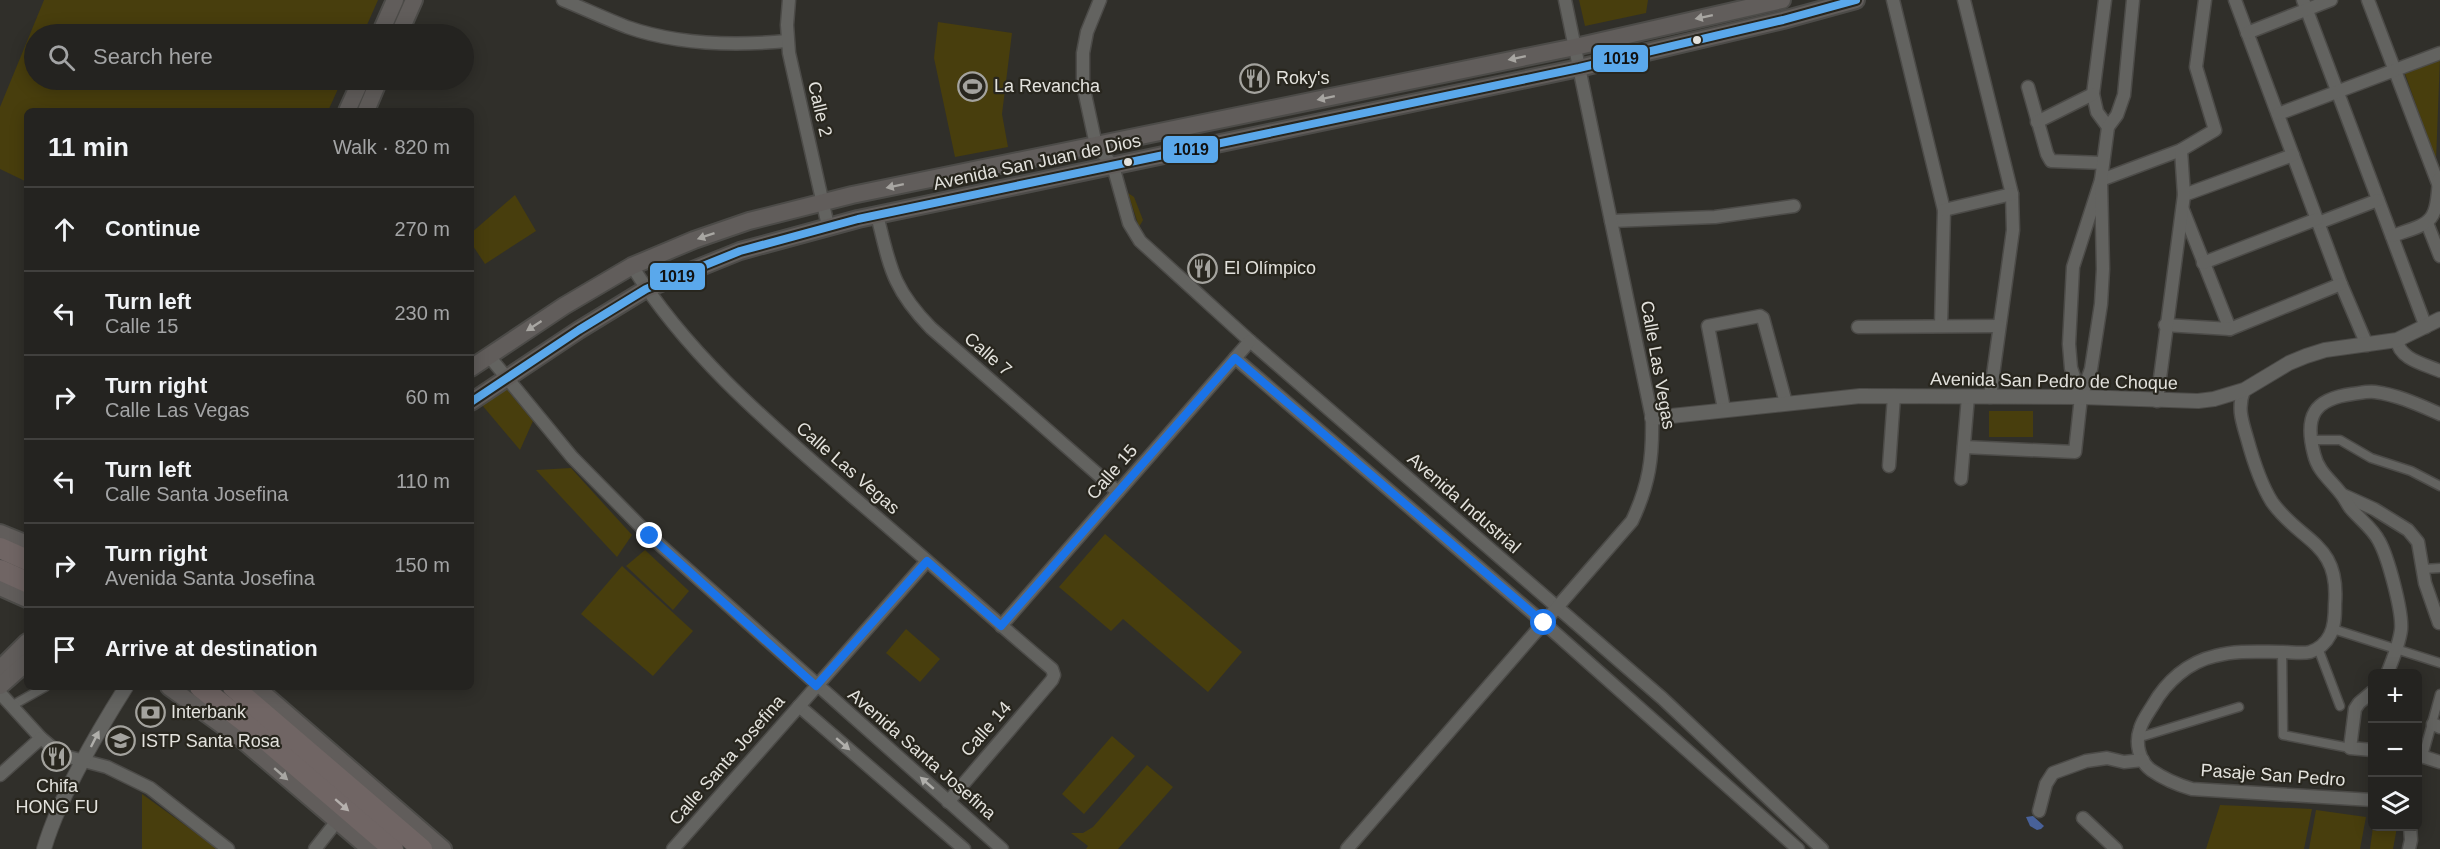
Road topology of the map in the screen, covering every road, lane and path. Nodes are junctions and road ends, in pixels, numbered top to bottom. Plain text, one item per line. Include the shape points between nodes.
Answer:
1 (395, 0) edge
2 (414, 0) edge
3 (563, 0) edge
4 (789, 0) edge
5 (1100, 0) edge
6 (1565, 0) edge
7 (1782, 0) edge
8 (1856, 0) edge
9 (1893, 0) edge
10 (1965, 0) edge
11 (2105, 0) edge
12 (2133, 0) edge
13 (2205, 0) edge
14 (2235, 0) edge
15 (2331, 0) edge
16 (2368, 0) edge
17 (2305, 5) edge
18 (384, 24) edge
19 (403, 24) edge
20 (2247, 33) junction
21 (787, 41) junction
22 (1575, 46) junction
23 (2440, 53) edge
24 (1579, 68) junction
25 (2395, 70) junction
26 (2028, 87) dead end
27 (356, 90) edge
28 (375, 90) edge
29 (2337, 92) junction
30 (2093, 94) junction
31 (348, 108) edge
32 (367, 108) edge
33 (2277, 114) junction
34 (2037, 122) junction
35 (2108, 127) junction
36 (1096, 145) junction
37 (2181, 150) junction
38 (2293, 154) junction
39 (2103, 163) junction
40 (1113, 166) junction
41 (2440, 169) edge
42 (2101, 180) junction
43 (2439, 186) edge
44 (2012, 194) junction
45 (852, 195) junction
46 (2184, 195) junction
47 (2378, 200) junction
48 (823, 202) junction
49 (1794, 206) dead end
50 (2183, 208) junction
51 (2438, 209) edge
52 (1944, 210) junction
53 (877, 215) junction
54 (858, 219) junction
55 (1611, 221) junction
56 (2317, 221) junction
57 (2427, 223) junction
58 (828, 226) junction
59 (2392, 236) junction
60 (2440, 256) edge
61 (2203, 263) junction
62 (632, 266) junction
63 (2341, 284) junction
64 (646, 289) junction
65 (2440, 319) edge
66 (2165, 325) junction
67 (1941, 326) junction
68 (1999, 326) junction
69 (1858, 327) dead end
70 (2426, 327) junction
71 (2230, 329) junction
72 (2397, 340) junction
73 (1250, 341) junction
74 (2367, 345) junction
75 (488, 355) junction
76 (1235, 358) junction
77 (474, 366) edge
78 (2440, 371) edge
79 (506, 378) junction
80 (2244, 390) junction
81 (1894, 396) junction
82 (1968, 397) junction
83 (1990, 397) junction
84 (2081, 397) junction
85 (474, 400) edge
86 (2157, 401) junction
87 (1786, 403) junction
88 (1724, 410) junction
89 (2440, 414) edge
90 (1652, 418) junction
91 (2312, 440) junction
92 (1964, 447) junction
93 (1889, 466) dead end
94 (1961, 479) dead end
95 (2440, 486) edge
96 (1118, 492) junction
97 (2343, 495) junction
98 (0, 533) edge
99 (24, 543) edge
100 (0, 548) edge
101 (24, 559) edge
102 (927, 561) junction
103 (2440, 568) edge
104 (2422, 569) junction
105 (0, 570) edge
106 (24, 581) edge
107 (0, 587) edge
108 (24, 598) edge
109 (1557, 609) junction
110 (1544, 623) junction
111 (2440, 623) edge
112 (1001, 626) junction
113 (2333, 629) junction
114 (24, 645) edge
115 (2318, 648) junction
116 (2397, 648) junction
117 (2282, 652) junction
118 (2440, 663) edge
119 (24, 665) edge
120 (0, 669) edge
121 (2389, 669) edge
122 (1052, 681) joint
123 (0, 686) edge
124 (816, 686) junction
125 (40, 690) edge
126 (124, 690) edge
127 (173, 690) edge
128 (204, 690) edge
129 (236, 690) edge
130 (259, 690) edge
131 (0, 693) edge
132 (2440, 694) edge
133 (2368, 697) edge
134 (13, 705) junction
135 (799, 705) junction
136 (2340, 706) dead end
137 (2239, 707) dead end
138 (2436, 726) edge
139 (41, 738) junction
140 (2137, 738) junction
141 (2350, 748) junction
142 (2368, 750) edge
143 (2422, 751) edge
144 (2422, 756) edge
145 (2144, 760) junction
146 (83, 762) junction
147 (2440, 762) edge
148 (0, 775) edge
149 (2368, 800) edge
150 (948, 801) junction
151 (2040, 811) dead end
152 (2083, 818) dead end
153 (337, 821) junction
154 (2411, 831) edge
155 (2413, 846) edge
156 (44, 849) edge
157 (228, 849) edge
158 (315, 849) edge
159 (370, 849) edge
160 (393, 849) edge
161 (422, 849) edge
162 (443, 849) edge
163 (673, 849) edge
164 (964, 849) edge
165 (1002, 849) edge
166 (1347, 849) edge
167 (1798, 849) edge
168 (1822, 849) edge
169 (2116, 849) edge

1 - 18 main road
2 - 19 main road
3 - 21 street via 663,37 708,44
4 - 21 street, Calle 2
5 - 36 street via 1087,32 1082,69
6 - 22 street, Calle Las Vegas
7 -> 22 main road, Avenida San Juan de Dios
8 - 24 main road, Avenida San Juan de Dios
9 - 52 street
10 - 44 street
11 - 30 street
12 - 35 street via 2124,95
13 - 37 street via 2196,67 2215,130
14 - 20 street
15 - 17 street
16 - 25 street
17 - 20 street
17 - 29 street
20 - 33 street
21 - 48 street, Calle 2
22 - 24 street, Calle Las Vegas
22 -> 36 main road, Avenida San Juan de Dios
23 - 25 street
24 - 40 main road, Avenida San Juan de Dios
24 - 55 street, Calle Las Vegas
25 - 29 street
25 - 43 street
26 - 34 street
27 - 31 main road
28 - 32 main road
29 - 33 street
29 - 47 street
30 - 34 street
30 - 35 street via 2097,112
33 - 38 street
34 - 39 street via 2051,161
35 - 39 street
36 - 40 street
36 -> 45 main road, Avenida San Juan de Dios
37 - 42 street
37 - 46 street
38 - 46 street
38 - 56 street
39 - 42 street
40 - 53 main road, Avenida San Juan de Dios
40 - 73 street, Avenida Industrial via 1129,223 1140,241
41 - 43 street
42 - 84 street via 2101,304 2091,369
42 - 84 street via 2073,267 2069,344 2071,368
43 - 51 street
44 - 52 street
44 - 68 street via 2013,230
45 - 48 main road, Avenida San Juan de Dios
45 - 54 main road
46 - 50 street
47 - 56 street
47 - 59 street
48 - 58 street, Calle 2
48 -> 62 main road, Avenida San Juan de Dios via 694,240
49 - 55 street via 1715,217
50 - 61 street
50 - 66 street
51 - 57 street
52 - 67 street
53 - 54 main road, Avenida San Juan de Dios
53 - 96 street, Calle 7 via 890,269 918,315
54 - 58 main road, Avenida San Juan de Dios
55 - 90 street, Calle Las Vegas
56 - 61 street
56 - 63 street
57 - 59 street
57 - 60 street
58 - 64 main road, Avenida San Juan de Dios via 740,251
59 - 70 street
61 - 71 street
62 - 64 street, Calle Las Vegas
62 -> 75 main road, Avenida San Juan de Dios
63 - 71 street
63 - 74 street
64 - 79 main road, Avenida San Juan de Dios
64 - 102 street, Calle Las Vegas via 700,355 796,447
65 - 70 street, Avenida San Pedro de Choque
66 - 71 street
66 - 86 street
67 - 68 street
67 - 69 street
68 - 83 street
70 - 72 street, Avenida San Pedro de Choque
72 - 74 street, Avenida San Pedro de Choque
72 - 78 street via 2403,355
73 - 76 street, Calle 15
73 - 109 street, Avenida Industrial
74 - 80 street, Avenida San Pedro de Choque via 2306,356
75 - 77 main road, Avenida San Juan de Dios
75 - 79 street, Avenida Santa Josefina
76 - 96 street, Calle 15
76 - 110 street
79 - 85 main road, Avenida San Juan de Dios
79 - 124 street, Avenida Santa Josefina via 572,457 650,536
80 - 86 street, Avenida San Pedro de Choque via 2198,401
80 - 113 street via 2240,414 2271,501 2284,517 2313,539 2332,566 2337,585
81 - 82 street, Avenida San Pedro de Choque
81 - 87 street, Avenida San Pedro de Choque
81 - 93 street
82 - 83 street, Avenida San Pedro de Choque
82 - 92 street
83 - 84 street, Avenida San Pedro de Choque
84 - 86 street, Avenida San Pedro de Choque
84 - 92 street via 2075,452
87 - 88 street, Avenida San Pedro de Choque
87 - 88 street via 1760,316 1708,326
88 - 90 street, Avenida San Pedro de Choque
89 - 91 street via 2373,391 2337,396 2317,406 2312,417
90 - 109 street, Calle Las Vegas via 1649,476 1632,521
91 - 95 street via 2340,440 2371,458
91 - 97 street via 2318,465
92 - 94 street
96 - 112 street, Calle 15
97 - 104 street via 2408,530 2418,542
97 - 116 street via 2350,509 2380,541 2398,601 2401,628
98 - 99 main road
100 - 101 highway
102 - 112 street, Calle Las Vegas
102 - 124 street, Calle Santa Josefina
103 - 104 street
104 - 111 street
105 - 106 highway
107 - 108 main road
109 - 110 street, Calle Las Vegas
109 - 168 street, Avenida Industrial via 1662,698
110 - 166 street, Calle Las Vegas
110 - 167 street
112 - 122 street, Calle Las Vegas via 1052,669
113 - 115 street
113 - 116 street
114 - 120 main road
115 - 117 street
115 - 136 street
116 - 118 street
116 - 121 street
117 - 140 street via 2237,652 2191,665 2159,694
117 - 141 street via 2283,735
119 - 123 main road
122 - 150 street, Calle 14
124 - 135 street, Calle Santa Josefina
150 -> 124 street, Avenida Santa Josefina
125 - 134 street
146 -> 126 street
127 -> 153 main road via 240,738
128 -> 160 highway
129 - 161 highway
130 - 162 main road
131 - 134 street
132 - 138 street
133 - 141 street via 2355,709
134 - 139 street
135 - 163 street, Calle Santa Josefina
135 -> 164 street
137 - 140 street
138 - 143 street
139 - 146 street via 61,754
139 - 148 street
140 - 145 street
141 - 142 street
144 - 147 street
145 - 149 street, Pasaje San Pedro via 2160,776 2192,789
145 - 151 street via 2086,761 2053,773 2046,784
146 - 156 street
146 - 157 street via 107,767 150,788
150 - 165 street, Avenida Santa Josefina
152 - 169 street
153 - 158 street
153 - 159 main road
154 - 155 street

